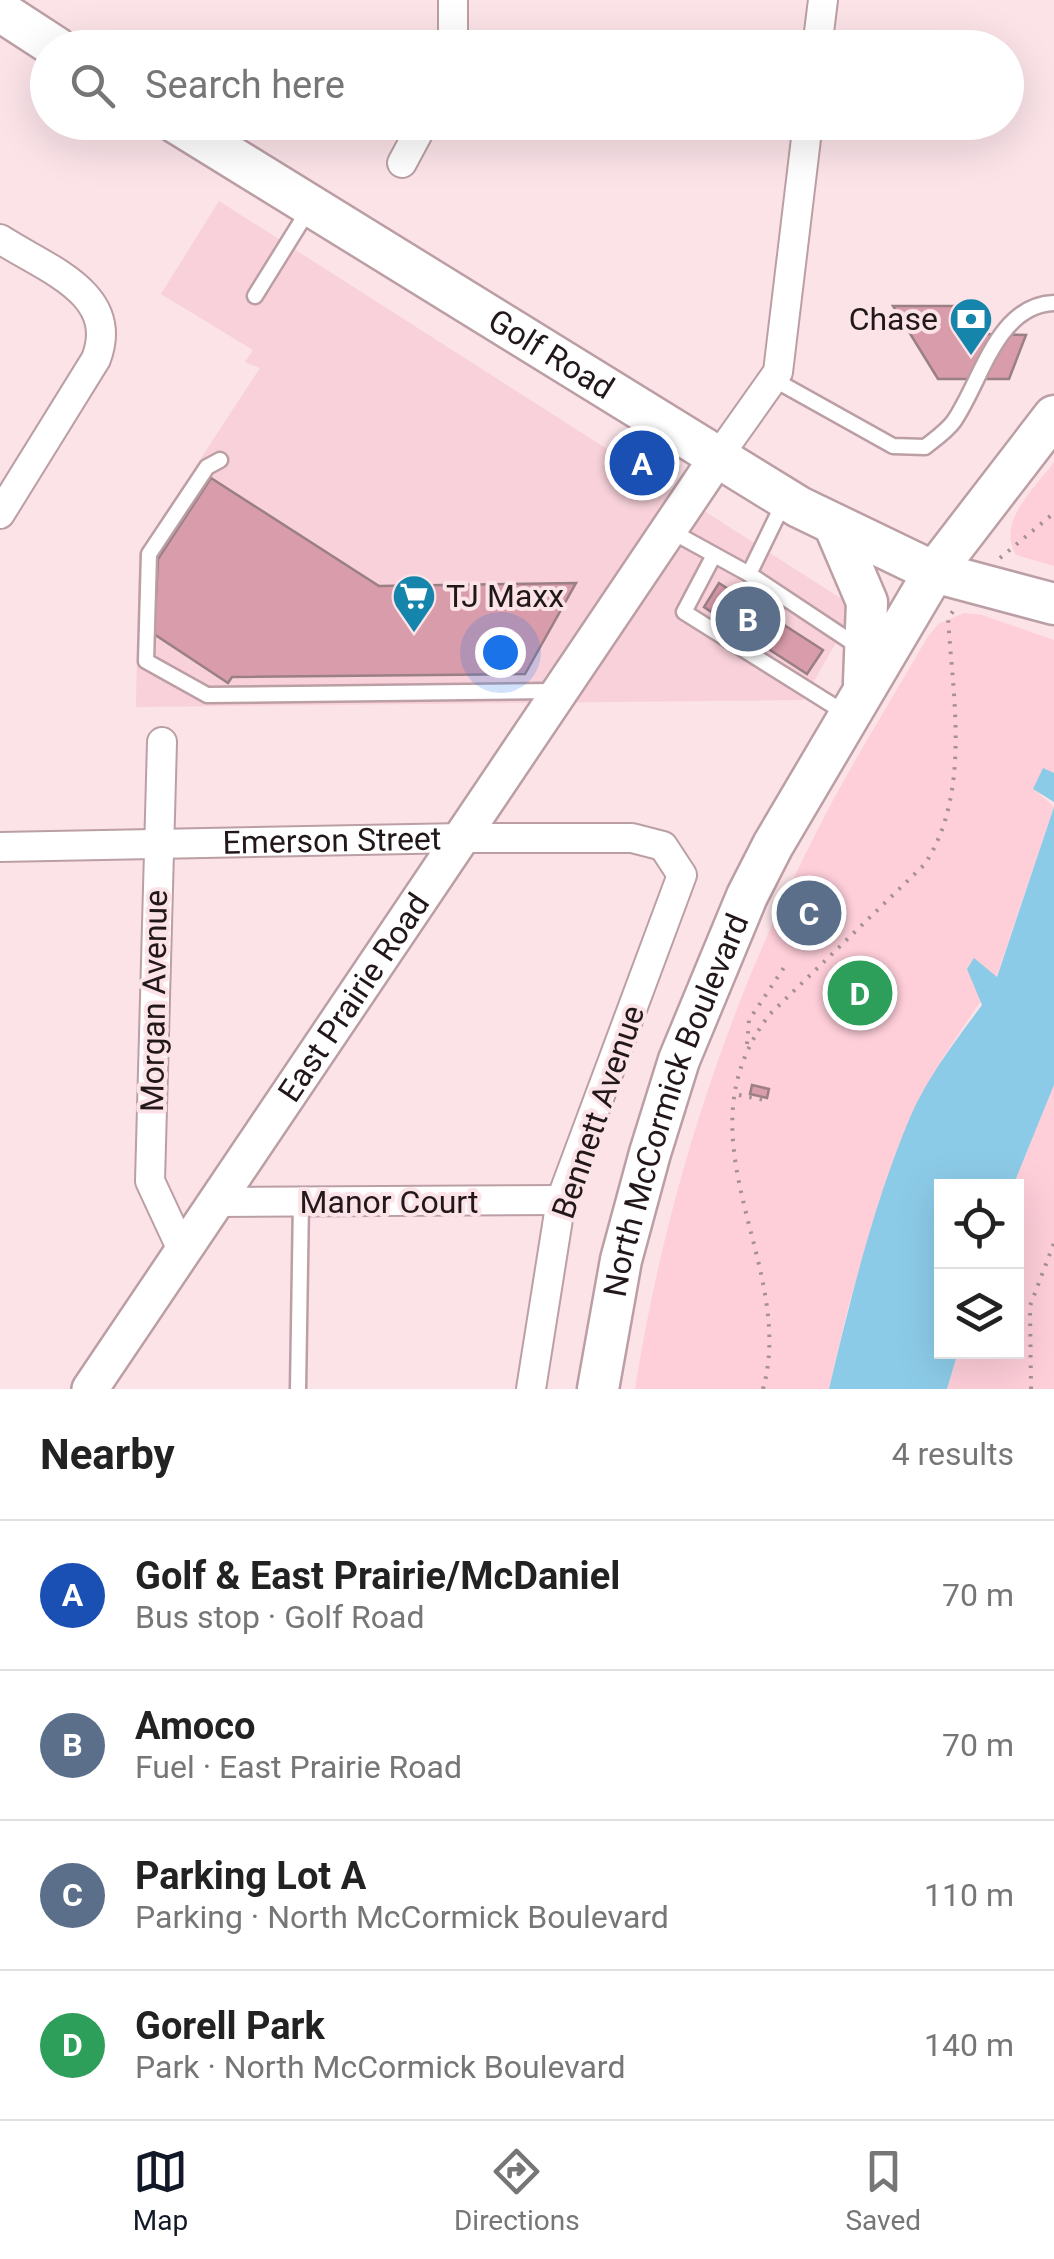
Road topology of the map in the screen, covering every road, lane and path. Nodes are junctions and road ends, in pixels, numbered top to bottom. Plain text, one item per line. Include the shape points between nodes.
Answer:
1 (453, 0) edge
2 (823, 0) edge
3 (0, 11) edge
4 (30, 30) edge
5 (453, 30) edge
6 (819, 30) edge
7 (203, 140) edge
8 (414, 140) edge
9 (806, 140) edge
10 (402, 163) dead end
11 (309, 208) junction
12 (0, 239) edge
13 (254, 296) dead end
14 (1054, 304) edge
15 (773, 379) junction
16 (1054, 416) edge
17 (717, 458) junction
18 (220, 460) dead end
19 (786, 499) junction
20 (0, 514) edge
21 (1054, 514) edge
22 (836, 527) junction
23 (669, 530) junction
24 (1011, 546) dead end
25 (714, 555) junction
26 (934, 572) junction
27 (748, 574) junction
28 (1054, 604) edge
29 (948, 618) dead end
30 (874, 657) junction
31 (561, 691) junction
32 (856, 706) junction
33 (162, 742) dead end
34 (463, 838) junction
35 (158, 844) junction
36 (663, 846) joint
37 (0, 847) edge
38 (786, 966) dead end
39 (747, 1050) junction
40 (737, 1094) junction
41 (764, 1100) dead end
42 (561, 1200) junction
43 (216, 1202) junction
44 (300, 1202) junction
45 (1054, 1243) edge
46 (183, 1252) junction
47 (90, 1389) edge
48 (298, 1389) edge
49 (531, 1389) edge
50 (598, 1389) edge
51 (762, 1389) edge
52 (1031, 1389) edge

1 - 5 street
2 - 6 street
3 - 4 main road
7 - 11 main road, Golf Road
8 - 10 street
9 - 15 street
11 - 13 lane
11 - 17 main road, Golf Road
12 - 20 street via 90,298 104,332 96,359
14 - 15 lane via 1032,304 1013,318 952,424 925,447 893,446
15 - 17 street
16 - 26 main road
17 - 19 main road, Golf Road
17 - 23 street, East Prairie Road
18 - 31 lane via 206,467 149,554 146,661 207,695
19 - 22 main road, Golf Road
19 - 27 lane
21 - 24 path
22 - 26 main road, Golf Road
22 - 30 main road via 867,602
23 - 25 lane
23 - 31 street, East Prairie Road
25 - 27 lane
25 - 32 lane via 684,612
26 - 28 main road
26 - 30 main road
27 - 30 lane
29 - 39 path via 956,738 936,848 770,1014
30 - 32 main road
31 - 34 street, East Prairie Road
32 - 50 main road, North McCormick Boulevard via 756,879 679,1060 621,1260
33 - 35 street, Morgan Avenue
34 - 35 street, Emerson Street
34 - 36 street, Emerson Street via 632,838
34 - 43 street, East Prairie Road
35 - 37 street, Emerson Street
35 - 46 street, Morgan Avenue via 150,1181
36 - 42 street, Bennett Avenue via 682,876
38 - 39 path via 749,1020
39 - 40 path
40 - 41 path
40 - 51 path via 732,1151 738,1195 769,1327
42 - 44 street, Manor Court
42 - 49 street, Bennett Avenue
43 - 44 street, Manor Court
43 - 46 street, East Prairie Road
44 - 48 lane
45 - 52 path via 1030,1306
46 - 47 street, East Prairie Road

